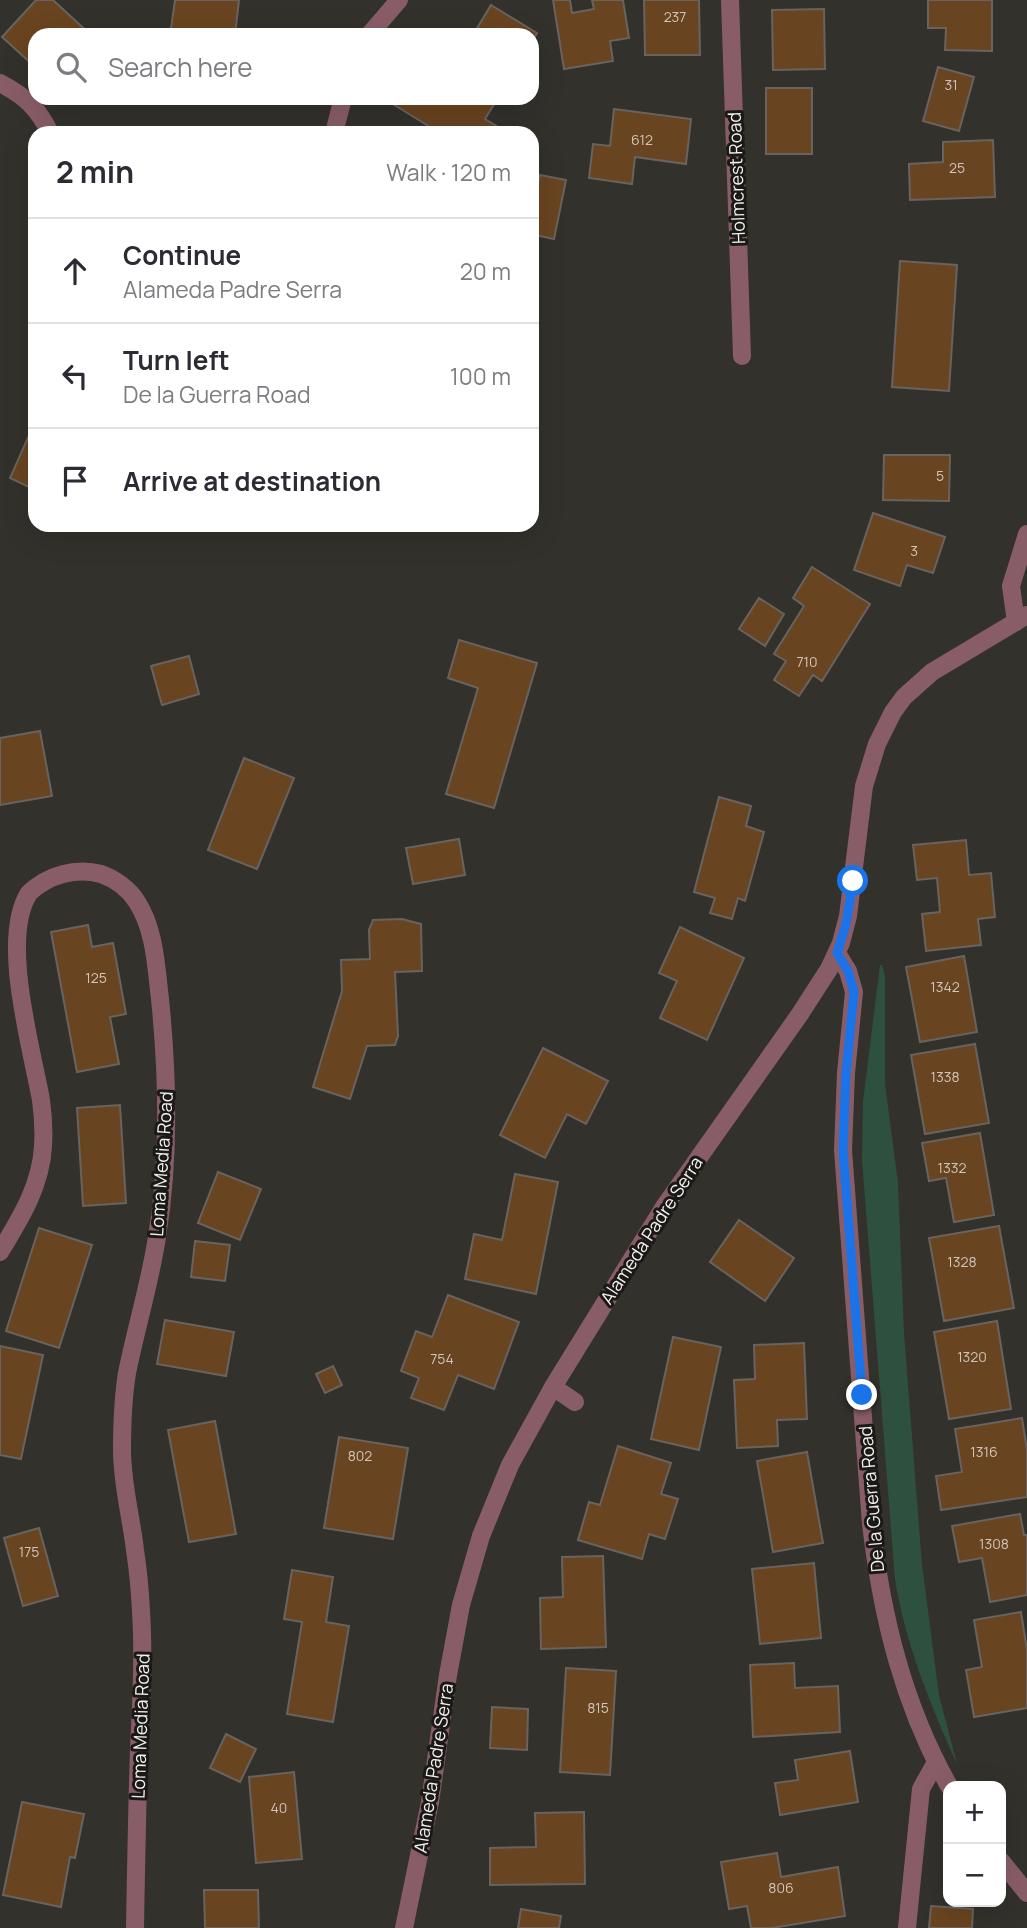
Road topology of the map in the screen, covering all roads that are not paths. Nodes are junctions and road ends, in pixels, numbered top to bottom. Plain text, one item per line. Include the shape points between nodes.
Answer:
1 (399, 0) edge
2 (730, 0) edge
3 (375, 28) edge
4 (0, 83) edge
5 (28, 103) edge
6 (31, 105) edge
7 (341, 105) edge
8 (46, 126) edge
9 (336, 126) edge
10 (742, 356) dead end
11 (1027, 534) edge
12 (1021, 618) edge
13 (837, 953) junction
14 (0, 1252) edge
15 (552, 1387) junction
16 (575, 1402) dead end
17 (936, 1762) junction
18 (946, 1781) edge
19 (1006, 1867) edge
20 (1027, 1893) edge
21 (135, 1928) edge
22 (404, 1928) edge
23 (907, 1928) edge

1 - 3 street
2 - 10 street, Holmcrest Road
4 - 5 street
6 - 8 street
7 - 9 street
11 - 12 street via 1012,586
12 - 13 street, Alameda Padre Serra via 932,672 893,712 864,786 853,881
13 - 15 street, Alameda Padre Serra via 800,1014 664,1207
13 - 17 street, De la Guerra Road via 854,992 843,1162 878,1584 903,1685
14 - 21 street, Loma Media Road via 35,1186 43,1152 41,1098 10,970 11,924 16,908 46,880 75,872 95,873 129,892 149,929 167,1066 158,1237 123,1408 124,1484 141,1612
15 - 16 street
15 - 22 street, Alameda Padre Serra via 510,1465 469,1577 447,1675 430,1802
17 - 18 street, De la Guerra Road
17 - 23 street via 921,1789
19 - 20 street

